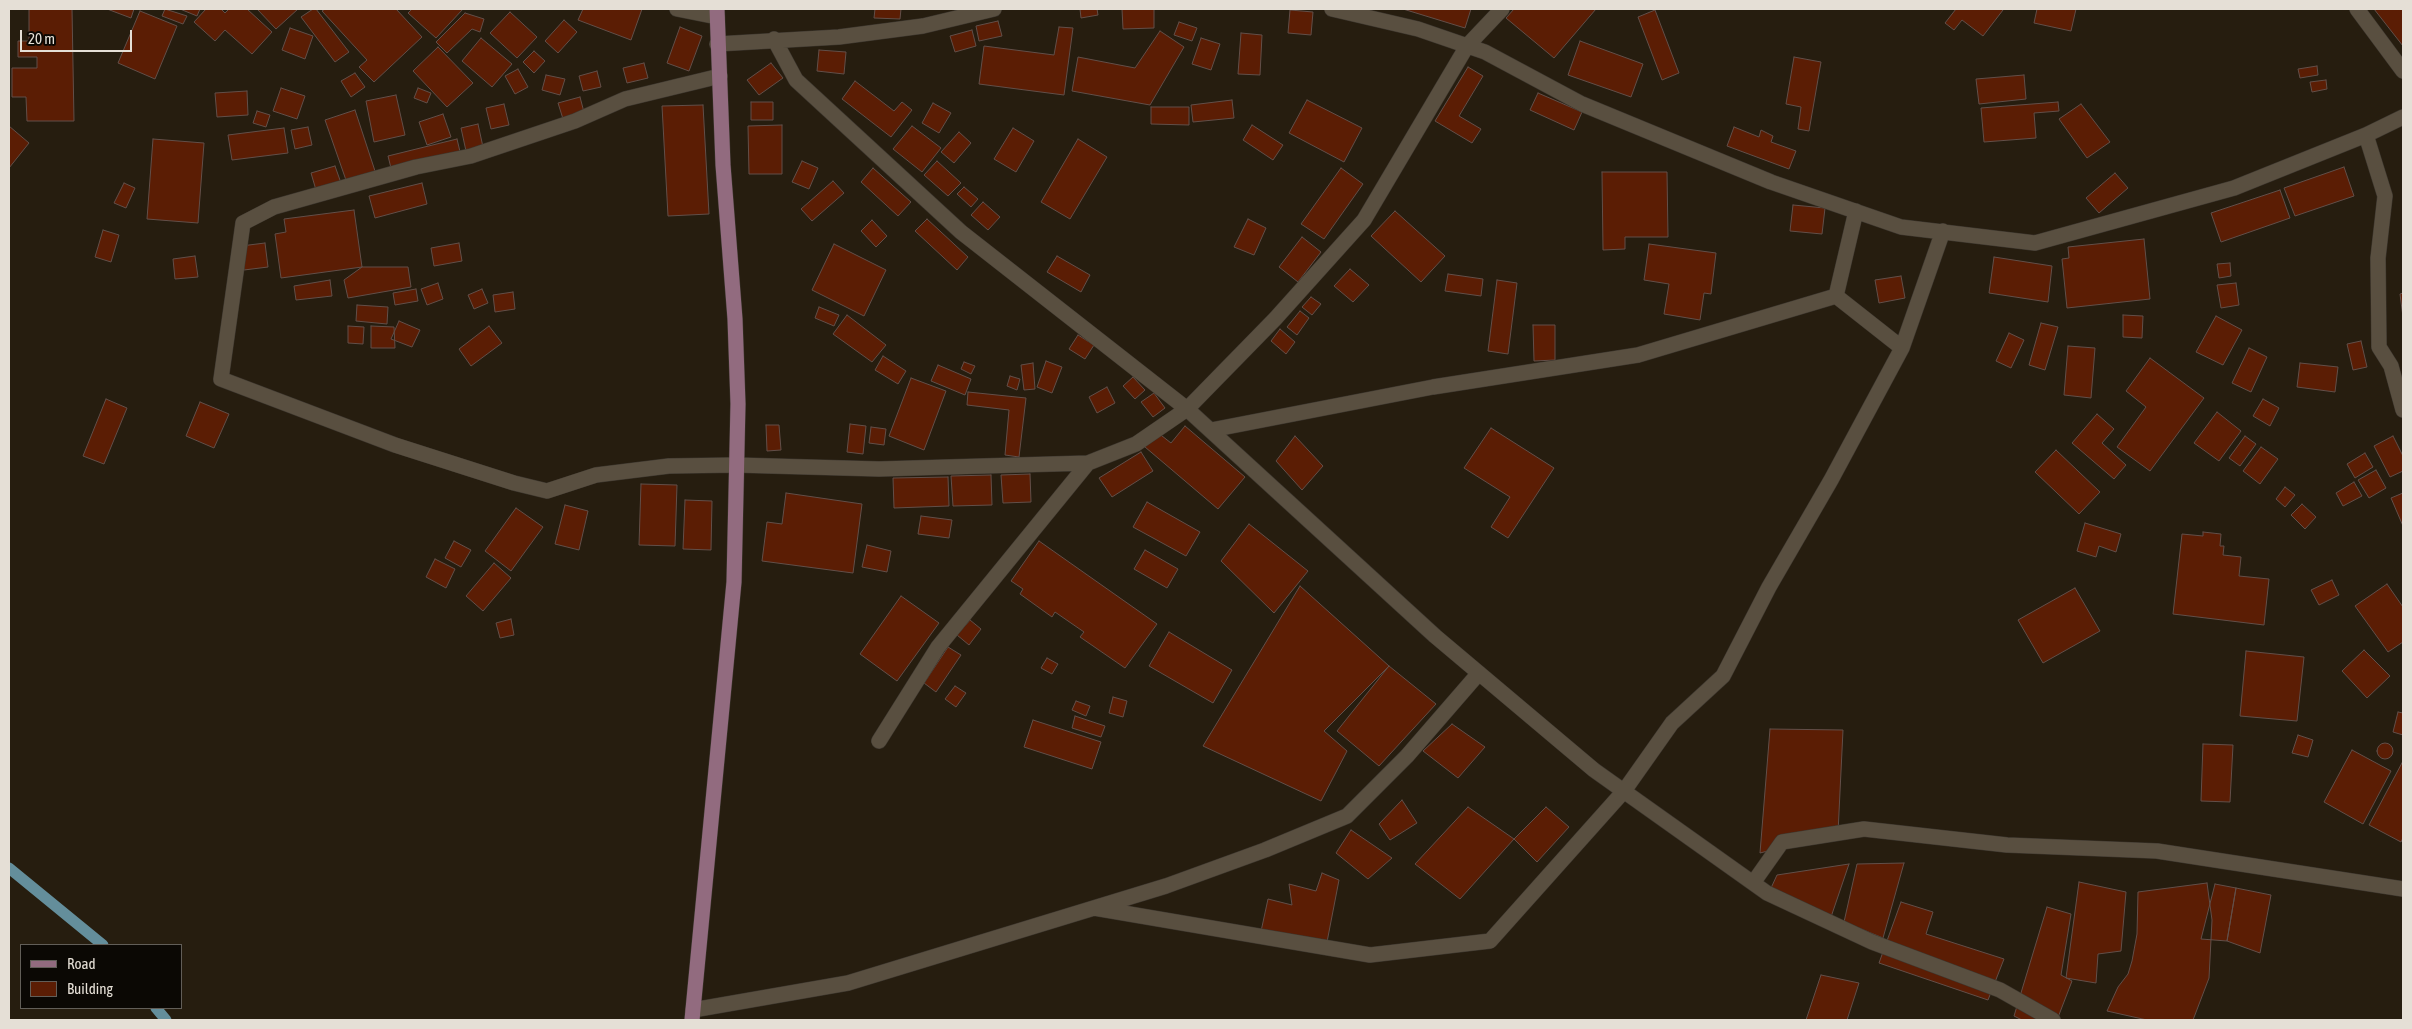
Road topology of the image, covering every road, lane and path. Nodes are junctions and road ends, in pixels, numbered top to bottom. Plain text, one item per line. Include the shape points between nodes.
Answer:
1 (677, 9) edge
2 (994, 9) edge
3 (1332, 9) edge
4 (1502, 9) edge
5 (2357, 9) edge
6 (717, 13) edge
7 (774, 39) junction
8 (717, 44) junction
9 (1467, 46) junction
10 (2403, 71) edge
11 (720, 76) junction
12 (2403, 117) edge
13 (2366, 135) junction
14 (1856, 211) junction
15 (1942, 231) junction
16 (1836, 296) junction
17 (1902, 348) junction
18 (1188, 409) junction
19 (2403, 410) edge
20 (1211, 430) junction
21 (1088, 463) junction
22 (736, 465) junction
23 (1479, 673) junction
24 (879, 741) dead end
25 (1624, 791) junction
26 (1753, 883) junction
27 (2403, 889) edge
28 (1094, 908) junction
29 (693, 1015) edge
30 (2053, 1020) edge

1 - 6 street
2 - 7 street via 923,26 839,37
3 - 9 street via 1418,29
4 - 9 street
5 - 10 street
6 - 8 main road
7 - 8 street
7 - 18 street via 796,80 961,232
8 - 11 main road
9 - 14 street via 1485,52 1582,104 1771,182
9 - 18 street via 1364,220 1276,319
11 - 22 main road via 723,165 735,318
11 - 22 street via 625,99 574,121 471,156 416,167 274,208 243,223 221,379 396,445 547,491 596,475 669,466
12 - 13 street
13 - 15 street via 2234,188 2035,243
13 - 19 street via 2385,196 2378,258 2379,347 2391,366
14 - 15 street via 1901,227
14 - 16 street
15 - 17 street
16 - 17 street
16 - 20 street via 1638,355 1433,387
17 - 25 street via 1723,676 1672,723
18 - 20 street
18 - 21 street via 1136,444
20 - 23 street
21 - 22 street via 879,469
21 - 24 street via 938,647
22 - 29 main road via 734,582
23 - 25 street via 1594,770
23 - 28 street via 1407,756 1347,816 1265,850
25 - 26 street
25 - 28 street via 1490,941 1370,955
26 - 27 street via 1782,842 1864,829 2007,846 2157,851
26 - 30 street via 1767,893 1872,942 2000,990
28 - 29 street via 848,983

